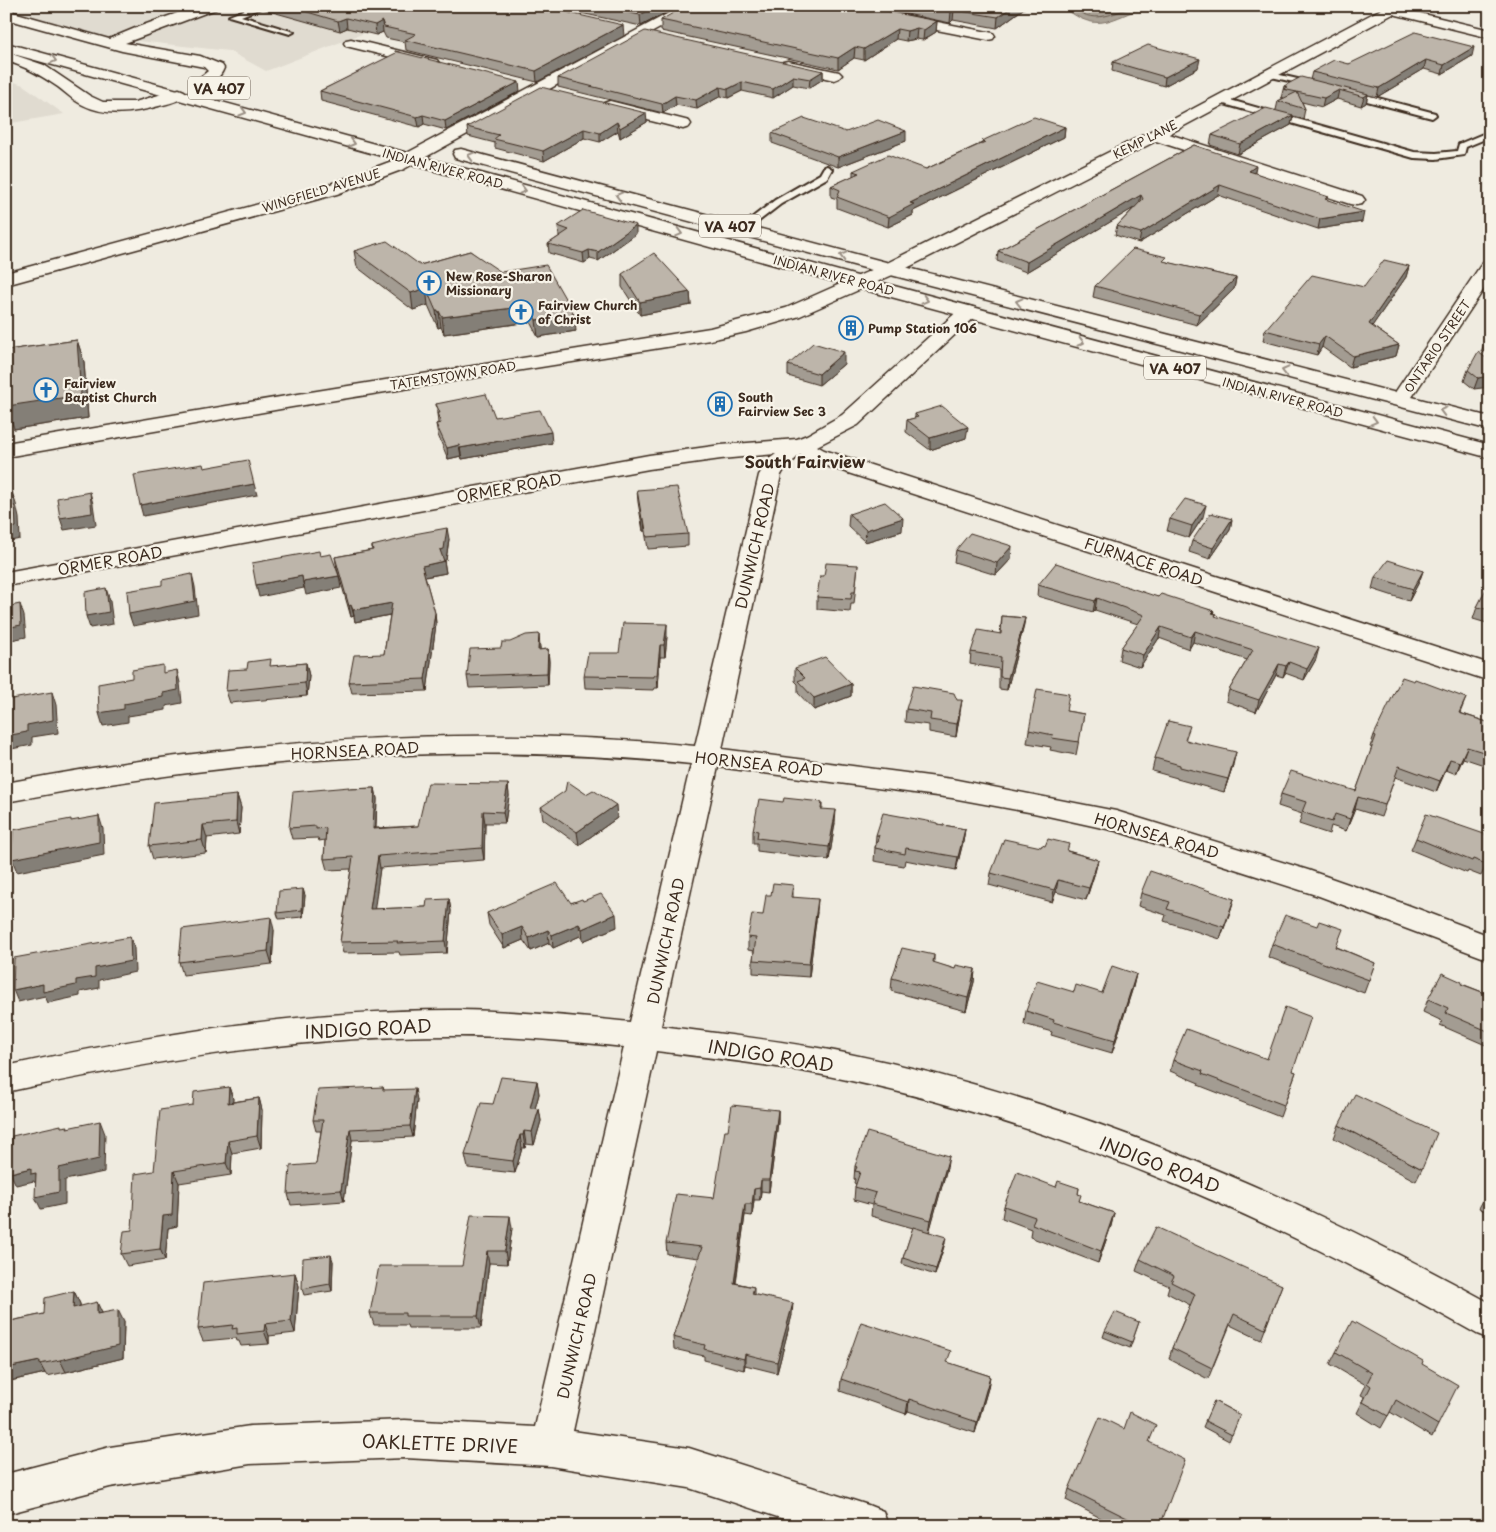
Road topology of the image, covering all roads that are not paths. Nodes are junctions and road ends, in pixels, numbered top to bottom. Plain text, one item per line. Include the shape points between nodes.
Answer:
1 (210, 6) edge
2 (262, 6) edge
3 (693, 6) edge
4 (834, 6) edge
5 (1395, 8) edge
6 (6, 14) edge
7 (623, 30) edge
8 (290, 32) dead end
9 (6, 33) edge
10 (642, 34) junction
11 (1490, 34) edge
12 (988, 36) dead end
13 (661, 38) edge
14 (351, 43) dead end
15 (111, 44) junction
16 (80, 52) dead end
17 (8, 56) edge
18 (99, 57) dead end
19 (118, 61) dead end
20 (776, 63) edge
21 (445, 66) edge
22 (1270, 74) junction
23 (834, 75) dead end
24 (183, 78) dead end
25 (201, 82) junction
26 (520, 84) edge
27 (220, 88) dead end
28 (1327, 88) edge
29 (538, 89) junction
30 (1337, 91) edge
31 (558, 93) edge
32 (179, 94) junction
33 (1220, 100) junction
34 (596, 103) edge
35 (1432, 116) dead end
36 (683, 124) dead end
37 (1490, 134) edge
38 (1155, 135) junction
39 (412, 140) dead end
40 (432, 146) junction
41 (408, 159) junction
42 (827, 169) dead end
43 (1356, 200) dead end
44 (743, 229) junction
45 (1490, 266) edge
46 (890, 269) junction
47 (6, 279) edge
48 (861, 283) junction
49 (968, 312) junction
50 (1400, 400) junction
51 (1490, 424) edge
52 (800, 445) junction
53 (6, 450) edge
54 (1490, 452) edge
55 (6, 578) edge
56 (1490, 673) edge
57 (706, 757) junction
58 (6, 793) edge
59 (1490, 949) edge
60 (644, 1036) junction
61 (6, 1078) edge
62 (1490, 1322) edge
63 (550, 1447) junction
64 (6, 1494) edge
65 (868, 1526) edge

1 - 15 street
2 - 8 lane via 233,16
3 - 10 street, WINGFIELD AVENUE
4 - 12 street
5 - 11 street
5 - 22 street, KEMP LANE
6 - 15 street
7 - 10 street
9 - 16 street
10 - 13 street
10 - 29 street, WINGFIELD AVENUE
14 - 21 street
15 - 25 street via 207,63 217,68
17 -> 32 street, INDIAN RIVER ROAD / VA 407
17 - 32 street, INDIAN RIVER ROAD via 38,67 90,103 105,107 133,107
18 - 19 street
20 - 23 street
22 - 28 lane
22 - 33 street, KEMP LANE
24 - 25 street, VA 407
25 - 27 street, VA 407
26 - 29 street
29 - 31 street
29 - 40 street, WINGFIELD AVENUE
30 - 35 lane
32 -> 41 street, INDIAN RIVER ROAD / VA 407
33 - 37 lane via 1414,155 1461,153 1462,146
33 - 38 street, KEMP LANE
34 - 36 street
38 - 43 street
38 - 46 street, KEMP LANE
39 - 40 street, INDIAN RIVER ROAD / VA 407
40 - 41 street, WINGFIELD AVENUE
44 -> 40 street, INDIAN RIVER ROAD / VA 407
41 - 47 street, WINGFIELD AVENUE via 331,190
41 -> 48 street, INDIAN RIVER ROAD / VA 407
42 - 44 lane via 824,176 778,202
46 -> 44 street, INDIAN RIVER ROAD / VA 407
45 - 50 street, ONTARIO STREET
46 - 48 street, TATEMSTOWN ROAD
50 -> 46 street, INDIAN RIVER ROAD / VA 407
48 -> 49 street, INDIAN RIVER ROAD / VA 407
48 - 53 street, TATEMSTOWN ROAD via 793,312 710,334
49 - 52 street, ORMER ROAD via 843,426
49 -> 54 street, INDIAN RIVER ROAD / VA 407
51 -> 50 street, INDIAN RIVER ROAD / VA 407
52 - 55 street, ORMER ROAD via 649,462
52 - 56 street, FURNACE ROAD via 816,455
52 - 57 street, DUNWICH ROAD via 777,464 770,476
57 - 58 street, HORNSEA ROAD via 603,749 388,746 315,750 180,765 71,780
57 - 59 street, HORNSEA ROAD via 911,781 1015,798 1118,822 1282,871
57 - 60 street, DUNWICH ROAD
60 - 61 street, INDIGO ROAD via 459,1023 374,1026 274,1034 133,1053
60 - 62 street, INDIGO ROAD via 864,1071 963,1096 1104,1142 1290,1218
60 - 63 street, DUNWICH ROAD
63 - 64 street, OAKLETTE DRIVE via 405,1440 250,1445 110,1467
63 - 65 street, OAKLETTE DRIVE via 689,1468

